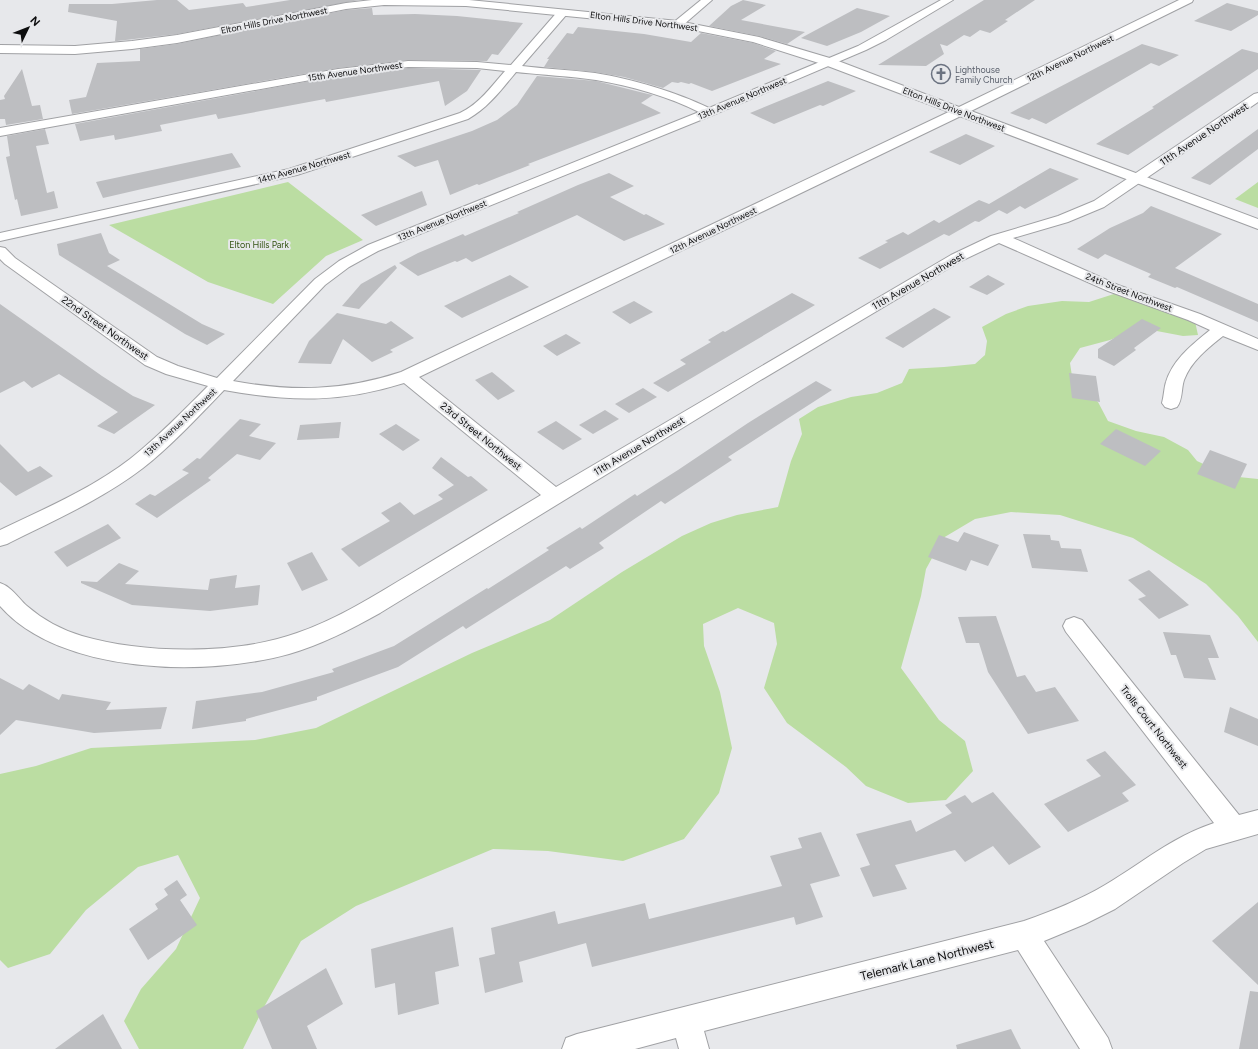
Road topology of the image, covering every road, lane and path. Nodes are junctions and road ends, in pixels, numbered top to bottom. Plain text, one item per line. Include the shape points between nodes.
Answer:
1 (707, 0) edge
2 (948, 0) edge
3 (1188, 0) edge
4 (406, 1) edge
5 (563, 12) junction
6 (678, 24) junction
7 (0, 49) edge
8 (829, 62) junction
9 (514, 68) junction
10 (1258, 97) edge
11 (961, 111) junction
12 (709, 112) junction
13 (0, 132) edge
14 (1138, 179) junction
15 (1258, 224) edge
16 (0, 236) edge
17 (1000, 238) junction
18 (0, 251) edge
19 (1220, 329) junction
20 (1258, 346) edge
21 (407, 376) junction
22 (221, 383) junction
23 (1171, 403) dead end
24 (555, 496) junction
25 (0, 540) edge
26 (0, 592) edge
27 (1074, 626) dead end
28 (1246, 825) edge
29 (1024, 935) junction
30 (691, 1035) edge
31 (577, 1049) edge
32 (1097, 1049) edge

1 - 6 street
2 - 8 street, 13th Avenue Northwest via 882,38
3 - 11 main road, 12th Avenue Northwest
4 - 5 main road, Elton Hills Drive Northwest
4 - 7 main road, Elton Hills Drive Northwest via 346,6 177,39 132,45 75,50
5 - 6 main road, Elton Hills Drive Northwest
5 - 9 street, 14th Avenue Northwest
6 - 8 main road, Elton Hills Drive Northwest via 755,39
8 - 11 main road, Elton Hills Drive Northwest
8 - 12 street, 13th Avenue Northwest
9 - 12 street, 15th Avenue Northwest via 626,83 673,97
9 - 13 street, 15th Avenue Northwest via 429,63 365,68
9 - 16 street, 14th Avenue Northwest via 481,106 454,120 292,172
10 - 14 street, 11th Avenue Northwest
11 - 14 main road, Elton Hills Drive Northwest
11 - 21 street, 12th Avenue Northwest
12 - 22 street, 13th Avenue Northwest via 373,248 344,264 320,282
14 - 15 main road, Elton Hills Drive Northwest
14 - 17 street, 11th Avenue Northwest via 1081,213
17 - 19 street, 24th Street Northwest via 1113,288
17 - 24 street, 11th Avenue Northwest via 956,258
18 - 22 street, 22nd Street Northwest via 10,261 151,361 189,376
19 - 20 street, 24th Street Northwest
19 - 23 street via 1189,358 1175,381
21 - 22 street, 12th Avenue Northwest via 350,391 318,393 287,392
21 - 24 street, 23rd Street Northwest
22 - 25 street, 13th Avenue Northwest via 190,416 111,481
24 - 26 street, 11th Avenue Northwest via 368,610 290,645 248,654 155,657 85,647 53,635 30,621 9,604
27 - 28 street, Trolls Court Northwest
28 - 29 street, Telemark Lane Northwest via 1197,842 1169,857 1106,900
29 - 30 street, Telemark Lane Northwest
29 - 32 street
30 - 31 street, Telemark Lane Northwest

